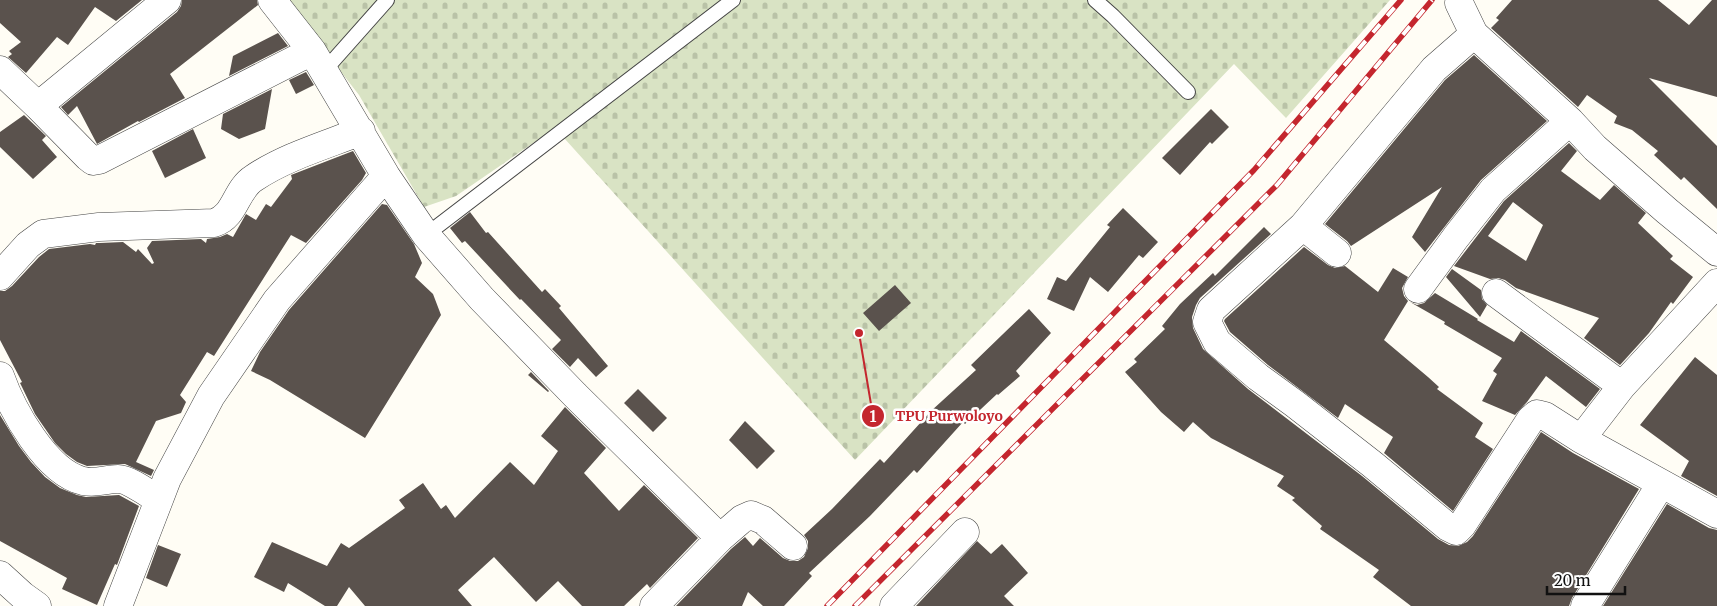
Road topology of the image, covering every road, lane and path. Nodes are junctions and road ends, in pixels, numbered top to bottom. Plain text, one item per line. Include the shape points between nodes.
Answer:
1 (167, 0) edge
2 (272, 0) edge
3 (387, 0) edge
4 (733, 0) edge
5 (1095, 0) edge
6 (1459, 2) dead end
7 (1474, 34) junction
8 (318, 61) junction
9 (0, 70) edge
10 (1188, 92) dead end
11 (38, 106) junction
12 (1570, 120) junction
13 (361, 131) junction
14 (386, 176) junction
15 (1303, 226) junction
16 (426, 235) junction
17 (1717, 252) edge
18 (1337, 253) dead end
19 (0, 276) edge
20 (1717, 283) edge
21 (1418, 288) dead end
22 (1496, 293) dead end
23 (0, 376) edge
24 (1622, 386) junction
25 (1581, 439) junction
26 (1661, 484) junction
27 (159, 500) junction
28 (1717, 514) edge
29 (965, 532) dead end
30 (720, 538) junction
31 (793, 546) dead end
32 (0, 575) edge
33 (37, 606) edge
34 (118, 606) edge
35 (654, 606) edge
36 (894, 606) edge
37 (1585, 606) edge

1 - 11 street
2 - 8 street
3 - 8 lane
4 - 16 lane
5 - 10 lane
6 - 7 street
7 - 12 street
7 - 15 street via 1434,69
8 - 11 street via 93,161
8 - 13 street
9 - 11 street
12 - 17 street via 1595,148
12 - 21 street via 1492,190
13 - 14 street
13 - 19 street via 278,164 255,177 240,191 230,213 222,221 99,227 43,234 28,245
14 - 16 street
14 - 27 street via 277,300 211,396
15 - 18 street
15 - 25 street via 1211,310 1207,322 1209,329 1217,342 1258,377 1448,527 1456,531 1462,525 1531,419 1538,414
16 - 30 street via 495,313
20 - 24 street
22 - 24 street
23 - 27 street via 16,412 46,457 70,476 97,483 119,479
24 - 25 street
25 - 26 street
26 - 28 street
26 - 37 street
27 - 34 street
29 - 36 street
30 - 31 street via 751,515 763,520
30 - 35 street
32 - 33 street

